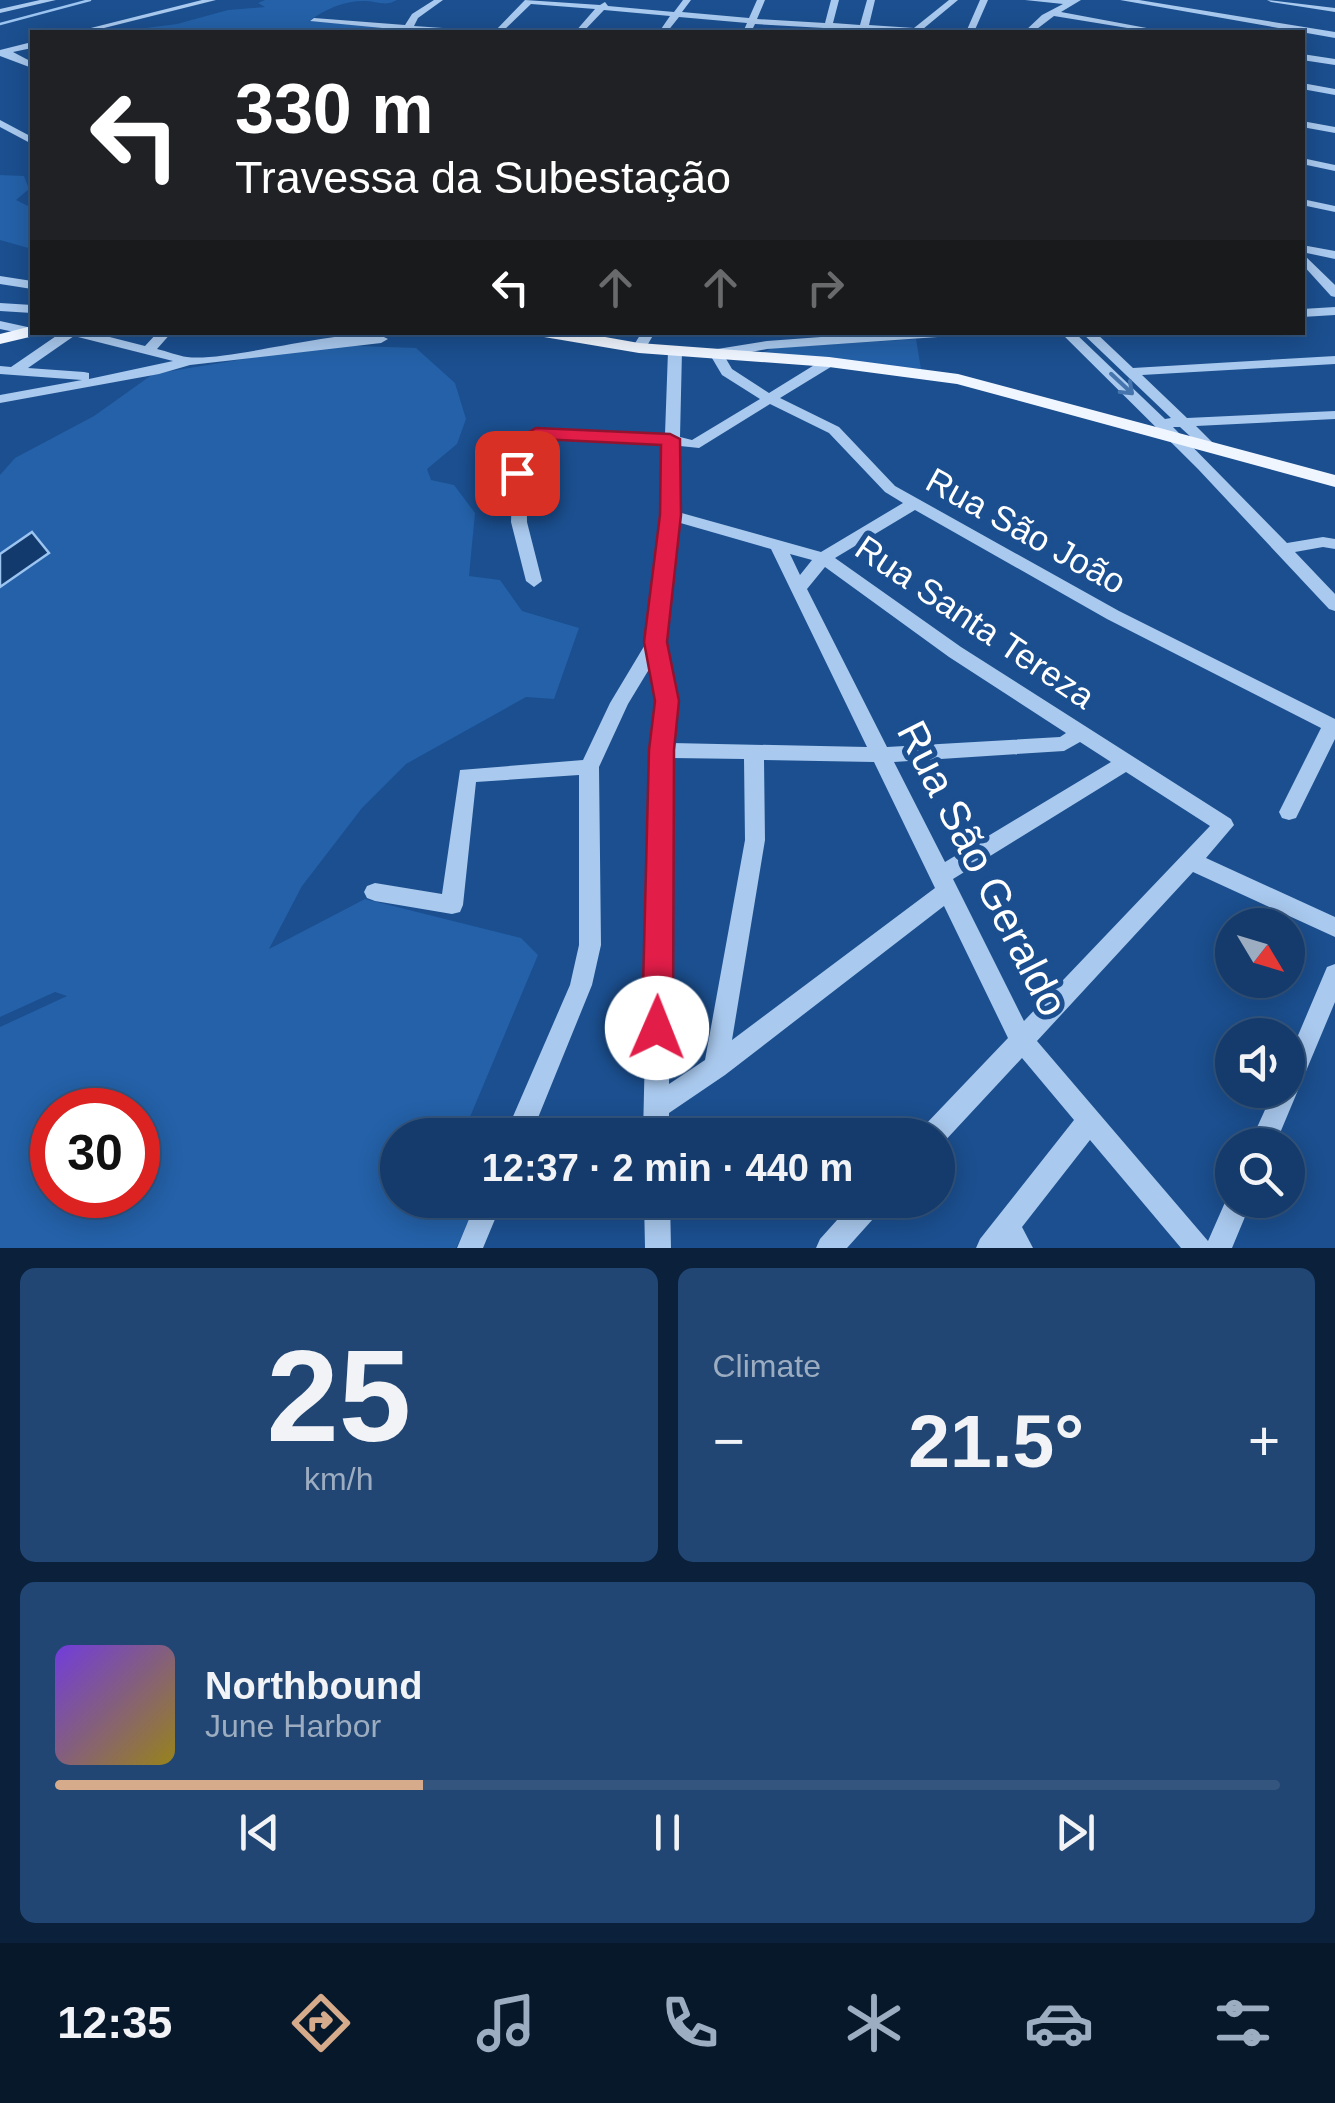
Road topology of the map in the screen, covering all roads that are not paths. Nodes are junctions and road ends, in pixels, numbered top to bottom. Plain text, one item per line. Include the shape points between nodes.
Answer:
1 (52, 0) edge
2 (146, 0) edge
3 (212, 0) edge
4 (439, 0) edge
5 (529, 0) edge
6 (609, 0) edge
7 (687, 0) edge
8 (761, 0) edge
9 (835, 0) edge
10 (871, 0) edge
11 (954, 0) edge
12 (984, 0) edge
13 (1029, 0) edge
14 (1089, 0) edge
15 (1124, 0) edge
16 (1270, 0) edge
17 (1069, 1) edge
18 (602, 8) junction
19 (1335, 10) edge
20 (168, 11) junction
21 (0, 12) edge
22 (1057, 14) junction
23 (676, 15) junction
24 (314, 21) dead end
25 (751, 21) junction
26 (1254, 22) junction
27 (864, 27) junction
28 (828, 29) edge
29 (87, 30) edge
30 (408, 30) edge
31 (500, 30) edge
32 (581, 30) edge
33 (665, 30) edge
34 (748, 30) edge
35 (894, 30) edge
36 (916, 30) edge
37 (971, 30) edge
38 (1031, 30) edge
39 (1042, 30) edge
40 (1152, 30) edge
41 (1248, 30) edge
42 (1304, 30) edge
43 (1305, 30) edge
44 (1335, 35) edge
45 (30, 46) edge
46 (2, 53) edge
47 (1305, 57) edge
48 (1335, 62) edge
49 (30, 63) edge
50 (1305, 87) edge
51 (1335, 92) edge
52 (30, 122) edge
53 (1305, 122) edge
54 (5, 126) edge
55 (1335, 128) edge
56 (30, 140) edge
57 (1305, 162) edge
58 (1335, 168) edge
59 (1305, 203) edge
60 (1335, 209) edge
61 (1305, 249) edge
62 (1335, 256) edge
63 (1305, 259) edge
64 (0, 280) edge
65 (30, 286) edge
66 (1335, 294) edge
67 (0, 306) edge
68 (30, 308) edge
69 (1335, 311) edge
70 (1305, 313) edge
71 (0, 325) edge
72 (30, 331) edge
73 (30, 331) edge
74 (67, 335) edge
75 (84, 335) edge
76 (163, 335) edge
77 (582, 335) edge
78 (900, 335) edge
79 (1069, 335) edge
80 (1090, 335) edge
81 (0, 338) edge
82 (381, 339) dead end
83 (644, 340) edge
84 (675, 350) junction
85 (148, 351) junction
86 (720, 353) junction
87 (182, 359) junction
88 (1335, 360) edge
89 (829, 362) junction
90 (7, 371) edge
91 (1131, 372) junction
92 (113, 377) junction
93 (773, 398) junction
94 (0, 399) edge
95 (1335, 415) edge
96 (1176, 428) junction
97 (670, 439) junction
98 (1335, 481) edge
99 (916, 502) junction
100 (670, 515) junction
101 (776, 544) junction
102 (1335, 544) edge
103 (1286, 548) junction
104 (823, 558) junction
105 (534, 581) dead end
106 (800, 588) junction
107 (1331, 596) edge
108 (655, 642) junction
109 (1334, 726) edge
110 (1080, 733) junction
111 (662, 750) junction
112 (754, 754) junction
113 (880, 755) junction
114 (1126, 762) junction
115 (590, 768) junction
116 (1289, 812) dead end
117 (1192, 862) junction
118 (944, 883) junction
119 (375, 892) dead end
120 (1335, 927) edge
121 (1335, 974) edge
122 (1021, 1040) junction
123 (1305, 1045) edge
124 (716, 1067) junction
125 (656, 1106) junction
126 (525, 1118) edge
127 (656, 1118) edge
128 (949, 1118) edge
129 (1090, 1121) junction
130 (482, 1218) edge
131 (657, 1218) edge
132 (856, 1218) edge
133 (1232, 1218) edge
134 (1005, 1241) edge
135 (470, 1248) edge
136 (658, 1248) edge
137 (829, 1248) edge
138 (1198, 1248) edge
139 (1219, 1248) edge

1 - 21 street
2 - 20 street
3 - 20 street
4 - 30 street
5 - 18 street
5 - 31 street
6 - 18 street
7 - 23 street
8 - 25 street
9 - 28 street
10 - 27 street
11 - 36 street
12 - 37 street
13 - 17 street
14 - 22 street
15 - 26 street
16 - 19 street
16 - 26 street
17 - 22 street
18 - 23 street
18 - 32 street
20 - 29 street
22 - 38 street
22 - 39 street
22 - 40 street
23 - 25 street
23 - 33 street
24 - 30 street
25 - 28 street
25 - 34 street
26 - 41 street
26 - 42 street
27 - 28 street
27 - 35 street
43 - 44 street
45 - 46 street
46 - 49 street
47 - 48 street
50 - 51 street
52 - 54 street
53 - 55 street
54 - 56 street
57 - 58 street
59 - 60 street
61 - 62 street
63 - 66 street
64 - 65 street
67 - 68 street
69 - 70 street
71 - 72 street
73 - 81 main road
74 - 90 street
75 - 85 street
76 - 85 street
77 - 83 main road
78 - 86 street
79 -> 96 street
80 - 91 street
82 - 87 street
83 - 84 main road
84 - 86 main road
84 - 97 street
85 - 87 street
86 - 89 main road
86 - 93 street, Rua São João via 727,372
87 - 92 street
88 - 91 street
89 - 93 street
89 - 96 main road via 958,379
90 - 92 street
91 - 96 street
92 - 94 street
93 - 97 street via 694,445
93 - 99 street, Rua São João via 834,430 890,489
95 - 96 street
96 - 98 main road via 1209,446
96 - 103 street
97 - 100 street
97 - 105 street via 536,433 521,440 519,522
99 - 104 street
99 - 109 street, Rua São João via 1113,615
100 - 101 street, Rua Santa Tereza
100 - 108 street
101 - 104 street, Rua Santa Tereza
101 - 106 street, Rua São Geraldo
102 - 103 street
103 - 107 street
104 - 106 street
104 - 110 street, Rua Santa Tereza
106 - 113 street, Rua São Geraldo
108 - 111 street via 667,701
108 - 115 street
109 - 116 street
110 - 113 street via 1064,744
110 - 114 street, Rua Santa Tereza
111 - 112 street
111 - 125 street
112 - 113 street
112 - 124 street via 754,840
113 - 118 street, Rua São Geraldo
114 - 117 street, Rua Santa Tereza via 1224,825
114 - 118 street
115 - 119 street via 467,775 452,905
115 - 126 street via 590,944 581,986
117 - 120 street
117 - 122 street
118 - 122 street, Rua São Geraldo
118 - 124 street
121 - 123 street
122 - 128 street
122 - 129 street, Rua São Geraldo
124 - 125 street
125 - 127 street
129 - 134 street
129 - 138 street, Rua São Geraldo
130 - 135 street
131 - 136 street
132 - 137 street
133 - 139 street

